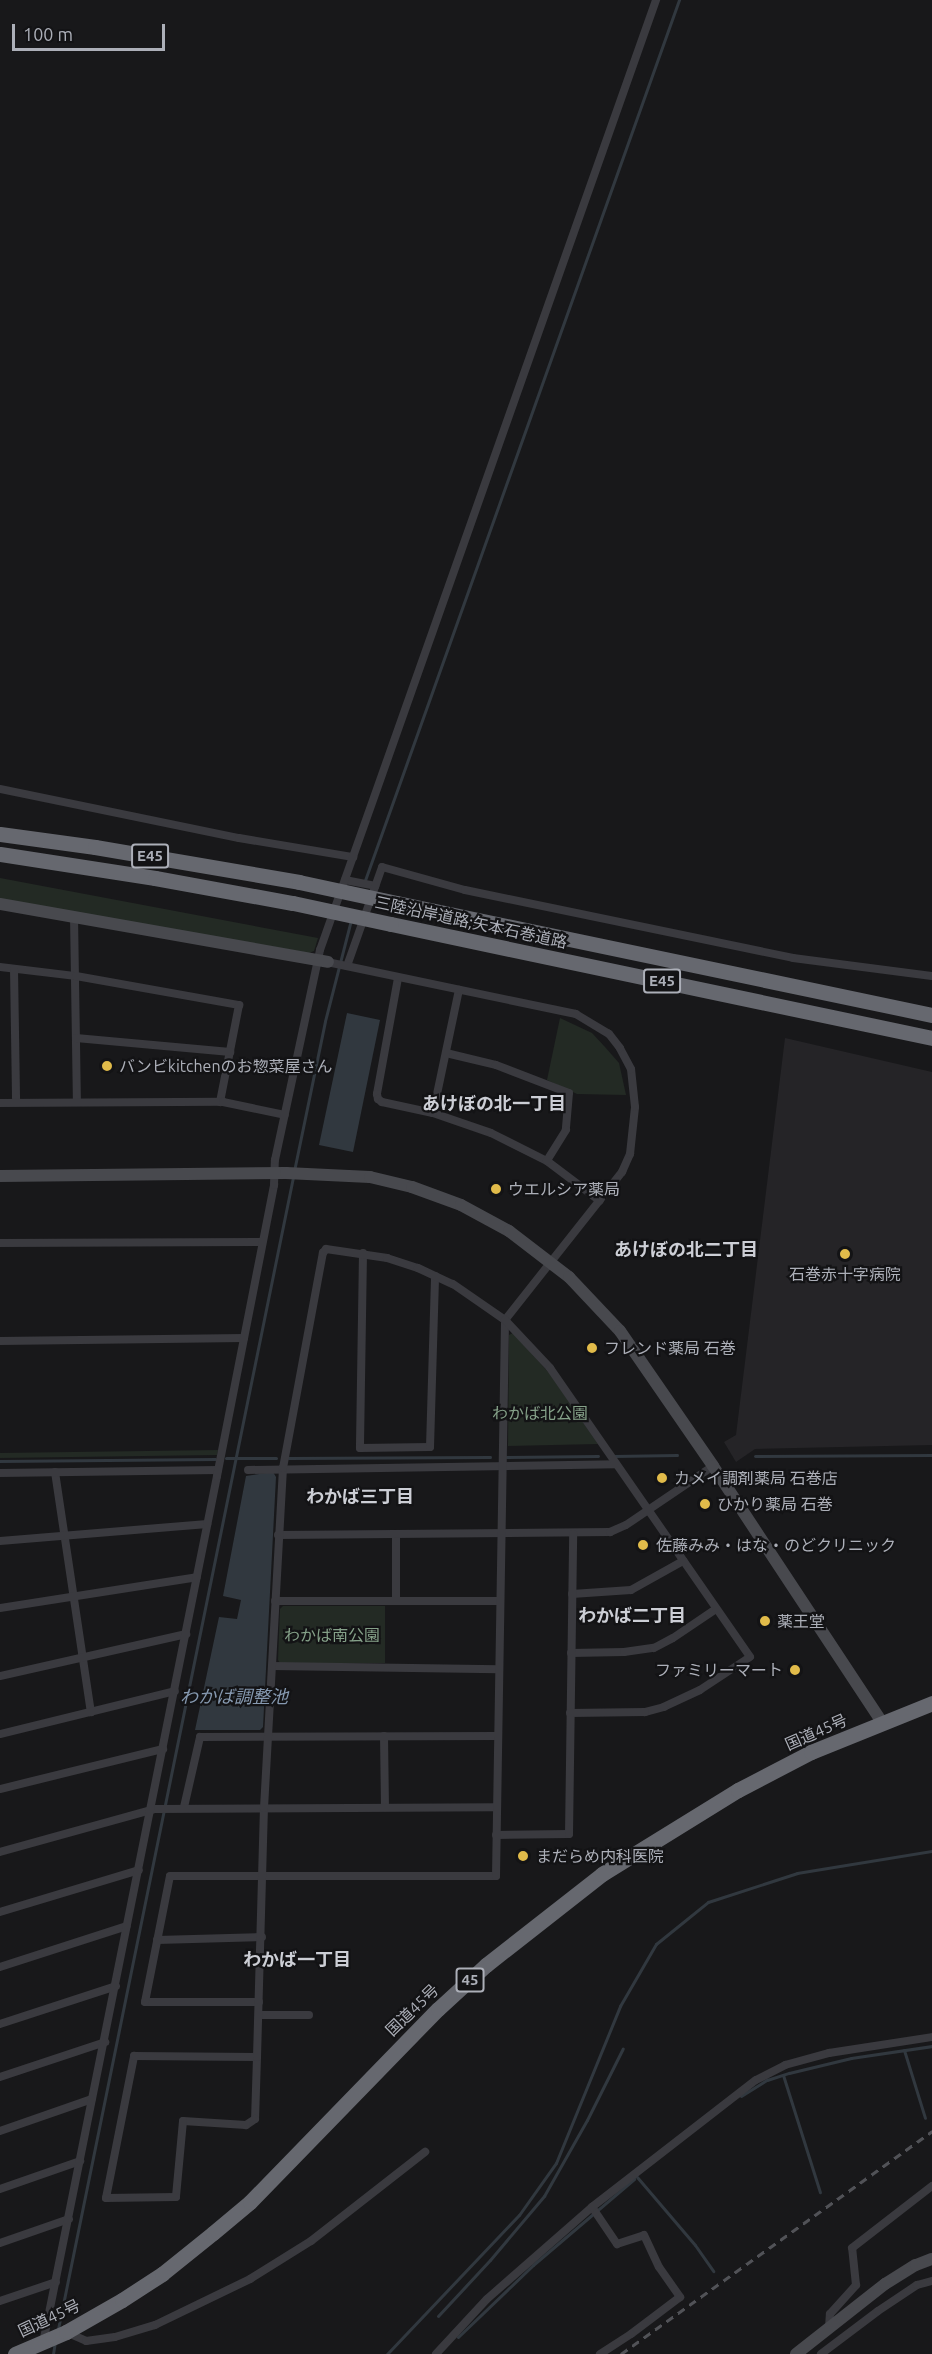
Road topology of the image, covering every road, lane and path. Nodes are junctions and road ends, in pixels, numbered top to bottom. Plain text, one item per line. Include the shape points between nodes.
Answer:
1 (656, 0) edge
2 (0, 789) edge
3 (0, 834) edge
4 (0, 854) edge
5 (352, 857) junction
6 (345, 880) junction
7 (375, 886) junction
8 (0, 904) edge
9 (74, 916) junction
10 (333, 963) junction
11 (0, 967) edge
12 (14, 969) junction
13 (718, 970) junction
14 (76, 976) junction
15 (932, 976) edge
16 (398, 978) junction
17 (459, 990) junction
18 (932, 1005) edge
19 (932, 1015) edge
20 (856, 1022) junction
21 (76, 1038) junction
22 (932, 1038) edge
23 (932, 1045) edge
24 (230, 1052) junction
25 (446, 1053) junction
26 (77, 1101) junction
27 (16, 1102) junction
28 (219, 1102) junction
29 (0, 1103) edge
30 (433, 1113) junction
31 (285, 1114) junction
32 (547, 1161) junction
33 (281, 1173) junction
34 (0, 1176) edge
35 (600, 1201) junction
36 (262, 1242) junction
37 (0, 1243) edge
38 (363, 1253) junction
39 (552, 1261) junction
40 (435, 1275) junction
41 (505, 1320) junction
42 (244, 1338) junction
43 (0, 1341) edge
44 (616, 1464) junction
45 (713, 1466) junction
46 (502, 1467) junction
47 (283, 1468) junction
48 (218, 1470) junction
49 (248, 1470) dead end
50 (55, 1472) junction
51 (0, 1473) edge
52 (648, 1510) junction
53 (207, 1524) junction
54 (501, 1533) junction
55 (396, 1534) junction
56 (573, 1534) junction
57 (63, 1535) junction
58 (279, 1535) junction
59 (0, 1541) edge
60 (683, 1561) junction
61 (197, 1577) junction
62 (572, 1594) junction
63 (73, 1597) junction
64 (275, 1600) junction
65 (396, 1600) junction
66 (500, 1601) junction
67 (0, 1608) edge
68 (716, 1609) junction
69 (186, 1634) junction
70 (571, 1653) junction
71 (82, 1659) junction
72 (272, 1666) junction
73 (499, 1669) junction
74 (0, 1676) edge
75 (175, 1691) junction
76 (932, 1703) edge
77 (91, 1712) junction
78 (570, 1713) junction
79 (882, 1722) junction
80 (0, 1734) edge
81 (268, 1736) junction
82 (384, 1736) junction
83 (498, 1736) junction
84 (163, 1749) junction
85 (0, 1789) edge
86 (184, 1807) junction
87 (385, 1807) junction
88 (497, 1807) junction
89 (264, 1808) junction
90 (153, 1809) junction
91 (496, 1835) junction
92 (0, 1850) edge
93 (139, 1870) junction
94 (263, 1876) junction
95 (0, 1912) edge
96 (127, 1926) junction
97 (262, 1937) junction
98 (157, 1940) junction
99 (0, 1967) edge
100 (116, 1986) junction
101 (259, 2002) junction
102 (259, 2014) junction
103 (309, 2015) dead end
104 (0, 2024) edge
105 (932, 2037) edge
106 (105, 2042) junction
107 (257, 2057) junction
108 (0, 2077) edge
109 (93, 2099) junction
110 (0, 2131) edge
111 (425, 2152) dead end
112 (80, 2161) junction
113 (932, 2186) edge
114 (0, 2189) edge
115 (592, 2207) junction
116 (69, 2219) junction
117 (0, 2243) edge
118 (932, 2259) edge
119 (932, 2281) edge
120 (56, 2282) junction
121 (0, 2301) edge
122 (829, 2327) junction
123 (55, 2337) junction
124 (15, 2354) edge
125 (436, 2354) edge
126 (600, 2354) edge
127 (796, 2354) edge
128 (821, 2354) edge

1 - 5 street
2 - 5 street
3 - 13 highway, 三陸沿岸道路;矢本石巻道路 / E45, bridge via 299,882
4 - 20 highway, 三陸沿岸道路;矢本石巻道路 / E45, bridge via 293,903
5 - 6 street
6 - 7 street
6 - 10 street
7 - 10 street
7 - 15 street via 382,867 465,890 793,958
8 - 9 street
9 - 10 street
9 - 14 street
10 - 16 street
10 - 31 street
11 - 12 street
12 - 14 street
12 - 27 street
13 - 18 highway
13 - 19 highway, 三陸沿岸道路;矢本石巻道路 / E45
14 - 21 street
14 - 24 street via 239,1005
16 - 17 street
16 - 30 street via 376,1094 382,1102
17 - 25 street
17 - 35 street via 576,1014 609,1034 620,1048 631,1069 635,1091 630,1154
20 - 22 highway, 三陸沿岸道路;矢本石巻道路 / E45
20 - 23 highway
21 - 24 street
21 - 26 street
24 - 28 street
25 - 30 street
25 - 32 street via 496,1065 569,1093 566,1130
26 - 27 street
26 - 28 street
27 - 29 street
28 - 31 street
30 - 32 street via 490,1133
31 - 33 street
32 - 35 street
33 - 34 street
33 - 36 street
33 - 39 street via 370,1178 442,1197 509,1231
35 - 39 street
36 - 37 street
36 - 42 street
38 - 40 street
38 - 40 street via 360,1448 430,1447
38 - 47 street via 329,1248 322,1253
39 - 41 street
39 - 45 street via 620,1331
40 - 41 street via 480,1300
41 - 44 street via 542,1357
41 - 46 street
42 - 43 street
42 - 48 street
44 - 46 street
44 - 52 street
45 - 52 street
45 - 79 street
46 - 47 street
46 - 54 street
47 - 49 street
47 - 58 street
48 - 50 street
48 - 53 street
50 - 51 street
50 - 57 street
52 - 56 street via 610,1532
52 - 60 street
53 - 57 street
53 - 61 street
54 - 55 street
54 - 56 street
54 - 66 street
55 - 58 street
55 - 65 street
56 - 62 street
57 - 59 street
57 - 63 street
58 - 64 street
60 - 62 street via 631,1590
60 - 68 street
61 - 63 street
61 - 69 street
62 - 70 street
63 - 67 street
63 - 71 street
64 - 65 street
64 - 72 street
65 - 66 street
66 - 73 street
68 - 70 street via 654,1648
68 - 78 street via 750,1657 700,1690 664,1707 645,1712
69 - 71 street
69 - 75 street
70 - 78 street
71 - 74 street
71 - 77 street
72 - 73 street
72 - 81 street
73 - 83 street
75 - 77 street
75 - 84 street
76 - 79 highway, 国道45号 / 45
77 - 80 street
78 - 91 street via 569,1834
79 - 123 highway, 国道45号 / 45 via 738,1790 602,1874 446,2001 243,2208 162,2274
81 - 82 street
81 - 86 street via 200,1737
81 - 89 street
82 - 83 street
82 - 87 street
83 - 88 street
84 - 85 street
84 - 90 street
86 - 89 street
86 - 90 street
87 - 88 street
87 - 89 street
88 - 91 street
89 - 94 street
90 - 92 street
90 - 93 street
91 - 94 street via 496,1876
93 - 95 street
93 - 96 street
94 - 97 street
94 - 98 street via 170,1876
96 - 99 street
96 - 100 street
97 - 98 street
97 - 101 street
98 - 101 street via 145,2001
100 - 104 street
100 - 106 street
101 - 102 street
102 - 103 street
102 - 107 street
105 - 115 street via 785,2065 733,2095
106 - 108 street
106 - 109 street
107 - 107 street via 134,2056 106,2198 176,2197 183,2121 246,2125 255,2119
109 - 110 street
109 - 112 street
111 - 123 street via 311,2241 250,2279 155,2325 115,2337 86,2341
112 - 114 street
112 - 116 street
113 - 122 street via 852,2248 856,2285 831,2314
115 - 125 street via 487,2299
115 - 126 street via 617,2244 644,2235 659,2267 680,2297
116 - 117 street
116 - 120 street
118 - 122 street via 885,2284
119 - 128 street via 917,2285
120 - 121 street
120 - 123 street
122 - 127 street
123 - 124 highway, 国道45号 / 45

